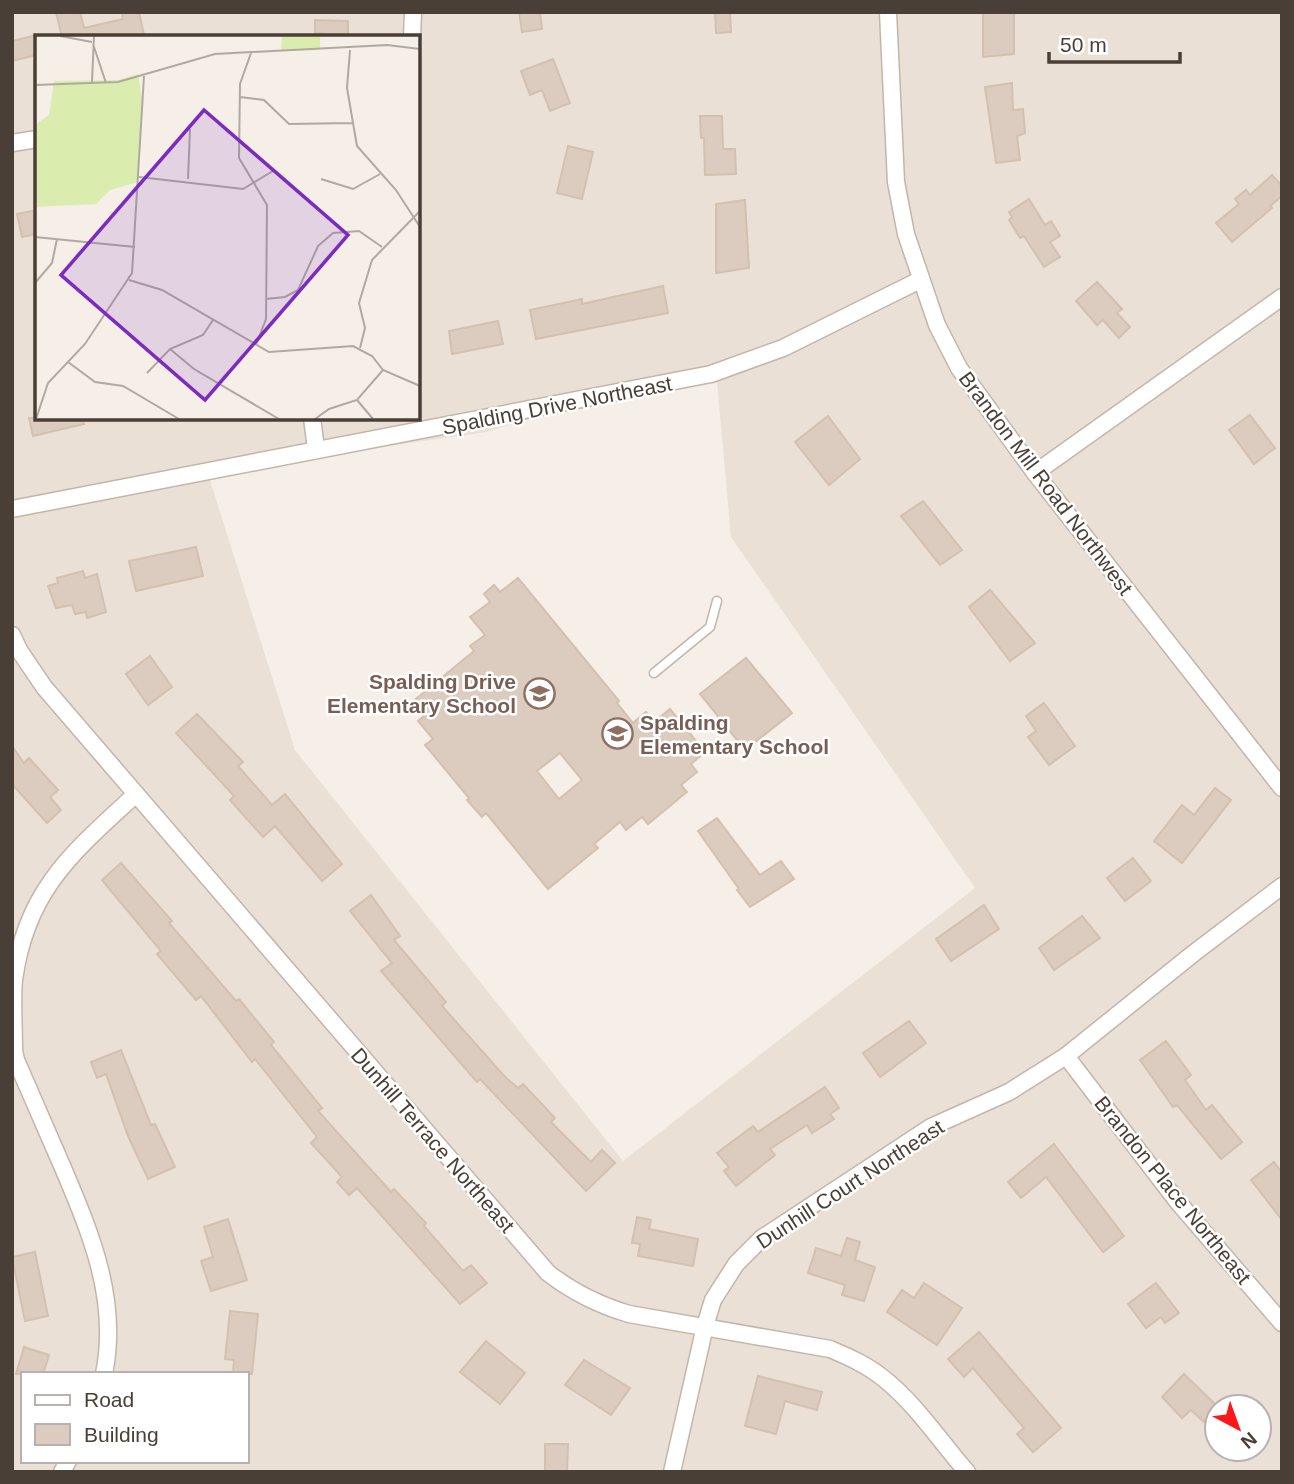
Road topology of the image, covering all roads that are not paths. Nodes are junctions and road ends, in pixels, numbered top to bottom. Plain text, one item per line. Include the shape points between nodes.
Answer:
1 (413, 12) edge
2 (887, 12) edge
3 (412, 35) edge
4 (35, 139) edge
5 (12, 144) edge
6 (920, 280) junction
7 (1282, 297) edge
8 (312, 420) edge
9 (316, 449) junction
10 (1035, 473) junction
11 (12, 509) edge
12 (717, 601) dead end
13 (12, 635) edge
14 (654, 673) dead end
15 (1282, 788) edge
16 (135, 795) junction
17 (1282, 886) edge
18 (1066, 1056) junction
19 (1282, 1323) edge
20 (705, 1325) junction
21 (104, 1372) edge
22 (672, 1472) edge
23 (967, 1472) edge

1 - 3 street
2 - 6 street, Brandon Mill Road Northwest via 896,183
4 - 5 street
6 - 9 street, Spalding Drive Northeast via 783,348 711,374
6 - 10 street, Brandon Mill Road Northwest via 959,368
7 - 10 street
8 - 9 street
9 - 11 street, Spalding Drive Northeast
10 - 15 street, Brandon Mill Road Northwest
12 - 14 lane via 709,626
13 - 16 street, Dunhill Terrace Northeast via 44,687
16 - 20 street, Dunhill Terrace Northeast via 548,1273 574,1293 605,1307
16 - 21 street via 47,884 24,932 14,981 16,1060 99,1260 109,1329
17 - 18 street, Dunhill Court Northeast
18 - 19 street, Brandon Place Northeast via 1177,1201
18 - 20 street, Dunhill Court Northeast via 1009,1092 931,1128 762,1238 726,1276
20 - 22 street, Dunhill Court Northeast
20 - 23 street, Dunhill Terrace Northeast via 830,1349 858,1361 902,1396

